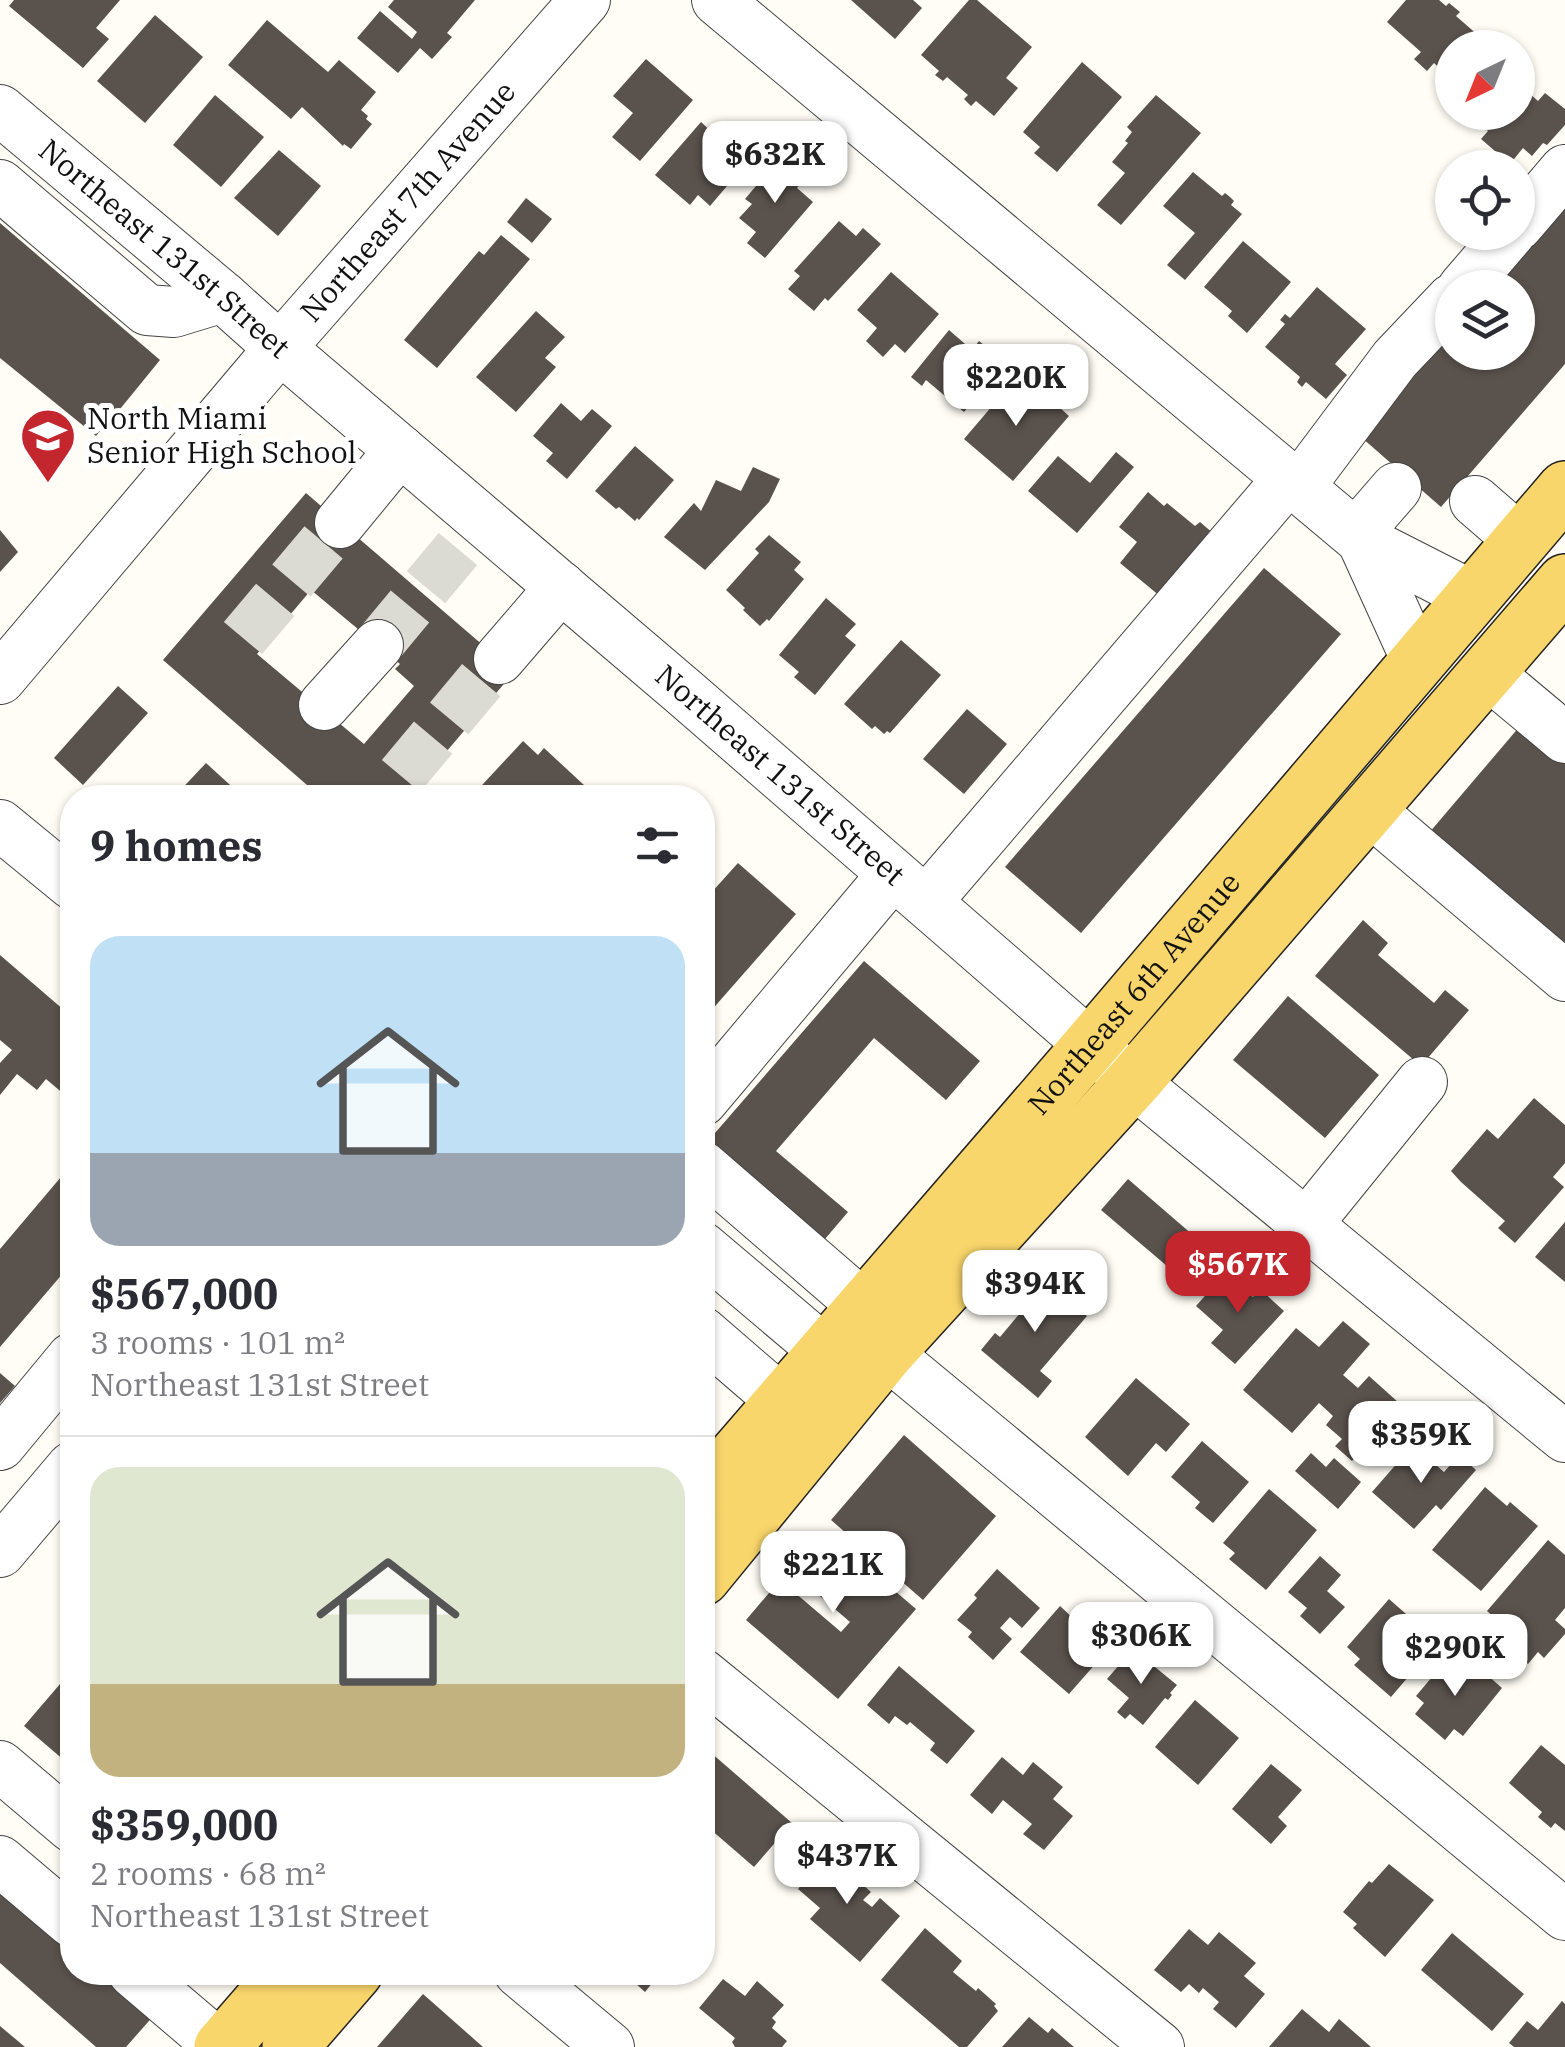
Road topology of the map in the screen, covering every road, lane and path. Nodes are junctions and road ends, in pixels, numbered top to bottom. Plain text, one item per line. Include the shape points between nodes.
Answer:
1 (585, 0) edge
2 (717, 0) edge
3 (0, 110) edge
4 (1565, 170) edge
5 (0, 185) edge
6 (1535, 205) edge
7 (1496, 250) edge
8 (1478, 270) edge
9 (223, 297) junction
10 (1435, 317) edge
11 (280, 348) junction
12 (400, 450) junction
13 (1294, 482) junction
14 (1396, 488) dead end
15 (1565, 489) edge
16 (1475, 501) dead end
17 (340, 522) tunnel mouth
18 (1359, 537) junction
19 (1520, 540) junction
20 (1565, 582) edge
21 (561, 587) junction
22 (1472, 596) junction
23 (378, 645) tunnel mouth
24 (500, 660) tunnel mouth
25 (1417, 662) junction
26 (1486, 672) junction
27 (0, 679) edge
28 (324, 705) dead end
29 (1565, 738) edge
30 (1368, 809) junction
31 (0, 824) edge
32 (60, 874) edge
33 (897, 877) junction
34 (1565, 976) edge
35 (715, 1041) edge
36 (1091, 1045) junction
37 (1133, 1082) junction
38 (1422, 1082) dead end
39 (715, 1087) edge
40 (715, 1178) edge
41 (1306, 1224) junction
42 (715, 1258) edge
43 (875, 1330) junction
44 (715, 1343) edge
45 (826, 1352) junction
46 (60, 1372) edge
47 (784, 1402) junction
48 (1565, 1437) edge
49 (0, 1445) edge
50 (715, 1480) edge
51 (60, 1481) edge
52 (0, 1552) edge
53 (715, 1559) edge
54 (715, 1685) edge
55 (0, 1766) edge
56 (60, 1817) edge
57 (0, 1861) edge
58 (60, 1912) edge
59 (1565, 1915) edge
60 (148, 1985) edge
61 (263, 1985) edge
62 (344, 1985) edge
63 (533, 1985) edge
64 (599, 2044) edge
65 (222, 2047) edge
66 (290, 2047) edge
67 (1158, 2047) edge

1 - 11 street, Northeast 7th Avenue
2 - 13 street
3 - 9 street, Northeast 131st Street
4 - 6 street
5 - 9 street via 148,310 174,312
7 - 8 street
9 - 11 street, Northeast 131st Street
10 - 13 street
11 - 12 street, Northeast 131st Street
11 - 27 street, Northeast 7th Avenue
12 - 17 street
12 - 21 street, Northeast 131st Street
13 - 18 street
13 - 33 street
14 - 18 street
15 - 19 main road, Northeast 6th Avenue
16 - 19 street
18 - 22 street
18 - 25 street
19 - 22 main road, Northeast 6th Avenue
20 - 26 main road, Northeast 6th Avenue
21 - 24 street
21 - 33 street, Northeast 131st Street
22 - 25 main road, Northeast 6th Avenue
23 - 28 street
25 - 36 main road, Northeast 6th Avenue
26 - 29 street
26 - 30 main road, Northeast 6th Avenue
30 - 34 street
30 - 37 main road, Northeast 6th Avenue
31 - 32 street
33 - 35 street
33 - 36 street, Northeast 131st Street
33 - 39 street
36 - 37 street, Northeast 131st Street
36 - 43 main road, Northeast 6th Avenue
37 - 41 street, Northeast 131st Street
37 - 43 main road, Northeast 6th Avenue
38 - 41 street
40 - 43 street
41 - 48 street, Northeast 131st Street
42 - 45 street
43 - 45 main road, Northeast 6th Avenue
43 - 53 main road, Northeast 6th Avenue
43 - 59 street
44 - 47 street
45 - 47 main road, Northeast 6th Avenue
46 - 49 street
47 - 50 main road, Northeast 6th Avenue
51 - 52 street
54 - 67 street
55 - 56 street
57 - 58 street
60 - 65 street
61 - 65 main road
62 - 66 main road
63 - 64 street

